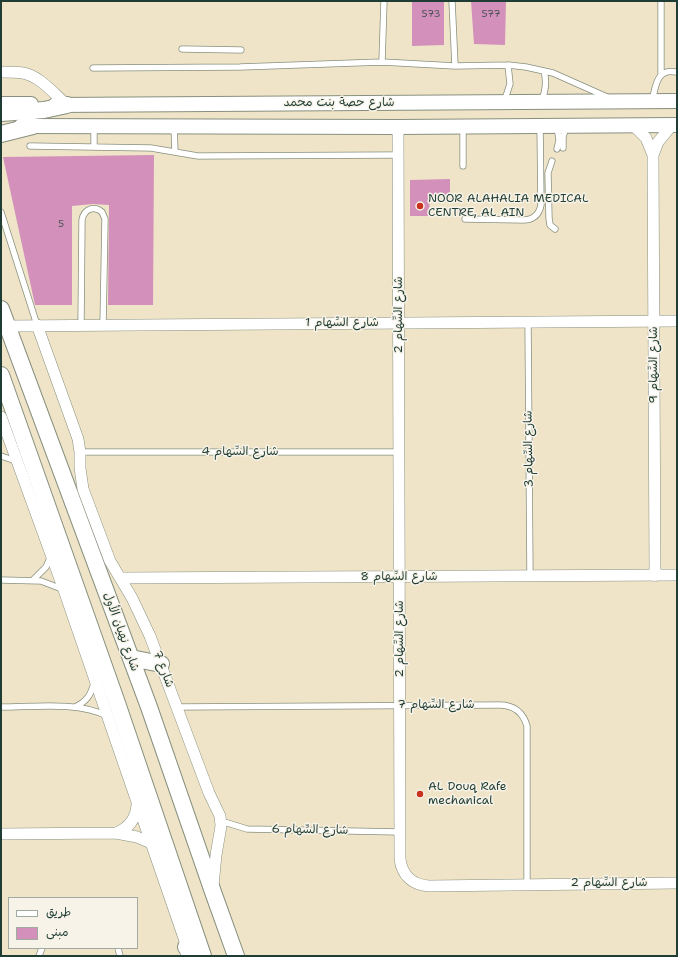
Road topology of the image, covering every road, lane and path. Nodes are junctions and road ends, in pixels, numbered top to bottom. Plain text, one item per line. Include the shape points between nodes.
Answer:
1 (384, 1) edge
2 (452, 1) edge
3 (661, 1) edge
4 (182, 49) dead end
5 (241, 50) dead end
6 (382, 62) junction
7 (508, 65) junction
8 (455, 66) junction
9 (93, 68) dead end
10 (544, 71) junction
11 (1, 72) edge
12 (677, 72) edge
13 (661, 74) junction
14 (652, 101) junction
15 (677, 101) edge
16 (504, 102) junction
17 (541, 102) junction
18 (616, 102) junction
19 (1, 104) edge
20 (66, 105) junction
21 (1, 113) edge
22 (674, 125) edge
23 (1, 126) edge
24 (33, 126) junction
25 (94, 126) junction
26 (174, 126) junction
27 (463, 126) junction
28 (540, 126) junction
29 (561, 126) junction
30 (634, 126) junction
31 (398, 127) junction
32 (1, 134) edge
33 (30, 146) dead end
34 (94, 147) junction
35 (563, 148) dead end
36 (557, 149) dead end
37 (176, 152) junction
38 (398, 155) junction
39 (653, 155) junction
40 (552, 161) dead end
41 (463, 166) dead end
42 (1, 212) edge
43 (465, 220) dead end
44 (555, 229) dead end
45 (1, 308) edge
46 (528, 321) junction
47 (677, 321) edge
48 (654, 322) junction
49 (399, 323) junction
50 (37, 325) junction
51 (81, 325) junction
52 (103, 325) junction
53 (8, 326) junction
54 (1, 375) edge
55 (2, 421) edge
56 (1, 437) edge
57 (80, 452) junction
58 (399, 452) junction
59 (1, 456) edge
60 (18, 462) junction
61 (52, 556) junction
62 (677, 575) edge
63 (530, 576) junction
64 (655, 576) junction
65 (400, 577) junction
66 (120, 578) junction
67 (1, 580) edge
68 (33, 580) junction
69 (64, 590) junction
70 (131, 658) junction
71 (162, 664) junction
72 (94, 679) junction
73 (400, 705) junction
74 (1, 707) edge
75 (75, 707) junction
76 (177, 707) junction
77 (107, 716) junction
78 (137, 805) junction
79 (221, 821) junction
80 (400, 832) junction
81 (116, 833) junction
82 (1, 834) edge
83 (150, 843) junction
84 (677, 882) edge
85 (527, 884) junction
86 (213, 892) junction
87 (188, 953) edge
88 (203, 956) edge
89 (236, 956) edge

1 - 6 lane
2 - 8 lane
3 - 13 lane
4 - 5 lane
6 - 8 lane
6 - 9 lane via 240,67
7 - 8 lane
7 - 10 lane
7 - 16 lane via 510,84
10 - 17 lane via 546,83
10 - 18 lane via 567,78
11 - 20 street via 30,75
12 - 13 lane
13 - 14 lane
14 - 15 street, شارع حصة بنت محمد
14 - 18 street, شارع حصة بنت محمد
16 - 17 street, شارع حصة بنت محمد
16 - 20 street, شارع حصة بنت محمد
17 - 18 street, شارع حصة بنت محمد
19 - 20 street, شارع حصة بنت محمد
20 - 21 main road via 44,110
22 - 30 street, شارع حصة بنت محمد
22 - 39 street, شارع السِّهام 9 via 658,142
23 - 24 street, شارع حصة بنت محمد
24 - 25 street, شارع حصة بنت محمد
24 - 32 main road
25 - 26 street, شارع حصة بنت محمد
25 - 34 lane
26 - 31 street, شارع حصة بنت محمد
26 - 37 lane
27 - 28 street, شارع حصة بنت محمد
27 - 31 street, شارع حصة بنت محمد
27 - 41 lane
28 - 29 street, شارع حصة بنت محمد
28 - 43 lane via 541,205 536,215 527,220
29 - 30 street, شارع حصة بنت محمد
29 - 35 lane
29 - 36 lane
30 - 39 street, شارع السِّهام 9 via 646,138
31 - 38 street, شارع السِّهام 2
33 - 34 lane
34 - 37 lane via 151,148
37 - 38 lane via 198,156
38 - 49 street, شارع السِّهام 2
39 - 48 street, شارع السِّهام 9
40 - 44 lane via 548,173 549,218
42 - 50 lane
45 - 53 main road, شارع نهيان الأول
46 - 48 street, شارع السِّهام 1
46 - 49 street, شارع السِّهام 1
46 - 63 lane, شارع السِّهام 3
47 - 48 street, شارع السِّهام 1
48 - 64 street, شارع السِّهام 9
49 - 52 street, شارع السِّهام 1
49 - 58 street, شارع السِّهام 2
50 - 51 street, شارع السِّهام 1
50 - 53 street, شارع السِّهام 1
50 - 57 street, شارع 7 via 78,439
51 - 52 street, شارع السِّهام 1
51 - 52 lane via 82,220 87,211 93,208 102,212 105,219
53 - 70 main road, شارع نهيان الأول
54 - 88 main road
55 - 56 lane
55 - 60 street
57 - 58 lane, شارع السِّهام 4
57 - 66 street, شارع 7 via 83,489 110,561
58 - 65 street, شارع السِّهام 2
59 - 60 lane
60 - 61 street
61 - 68 lane via 46,567
61 - 69 street
62 - 64 street, شارع السِّهام 8
63 - 64 street, شارع السِّهام 8
63 - 65 street, شارع السِّهام 8
65 - 66 street, شارع السِّهام 8
65 - 73 street, شارع السِّهام 2
66 - 71 street, شارع 7 via 142,618
67 - 68 lane
68 - 69 lane via 49,583
69 - 72 street
70 - 71 main road
70 - 86 main road, شارع نهيان الأول
71 - 76 street, شارع 7
72 - 75 lane via 93,689 88,698
72 - 77 street
73 - 76 lane, شارع السِّهام 7
73 - 80 street, شارع السِّهام 2
73 - 85 lane, شارع السِّهام 7 via 506,705 522,714 528,732
74 - 75 lane
75 - 77 lane
76 - 79 street, شارع 7
77 - 78 street
78 - 81 street via 136,816 130,825
78 - 83 street
79 - 80 lane, شارع السِّهام 6 via 247,829
79 - 86 street, شارع 7
80 - 85 street, شارع السِّهام 2 via 401,865 407,876 416,883 429,886
81 - 82 street
81 - 83 street via 130,835
83 - 87 street
84 - 85 street, شارع السِّهام 2
86 - 89 main road, شارع نهيان الأول

